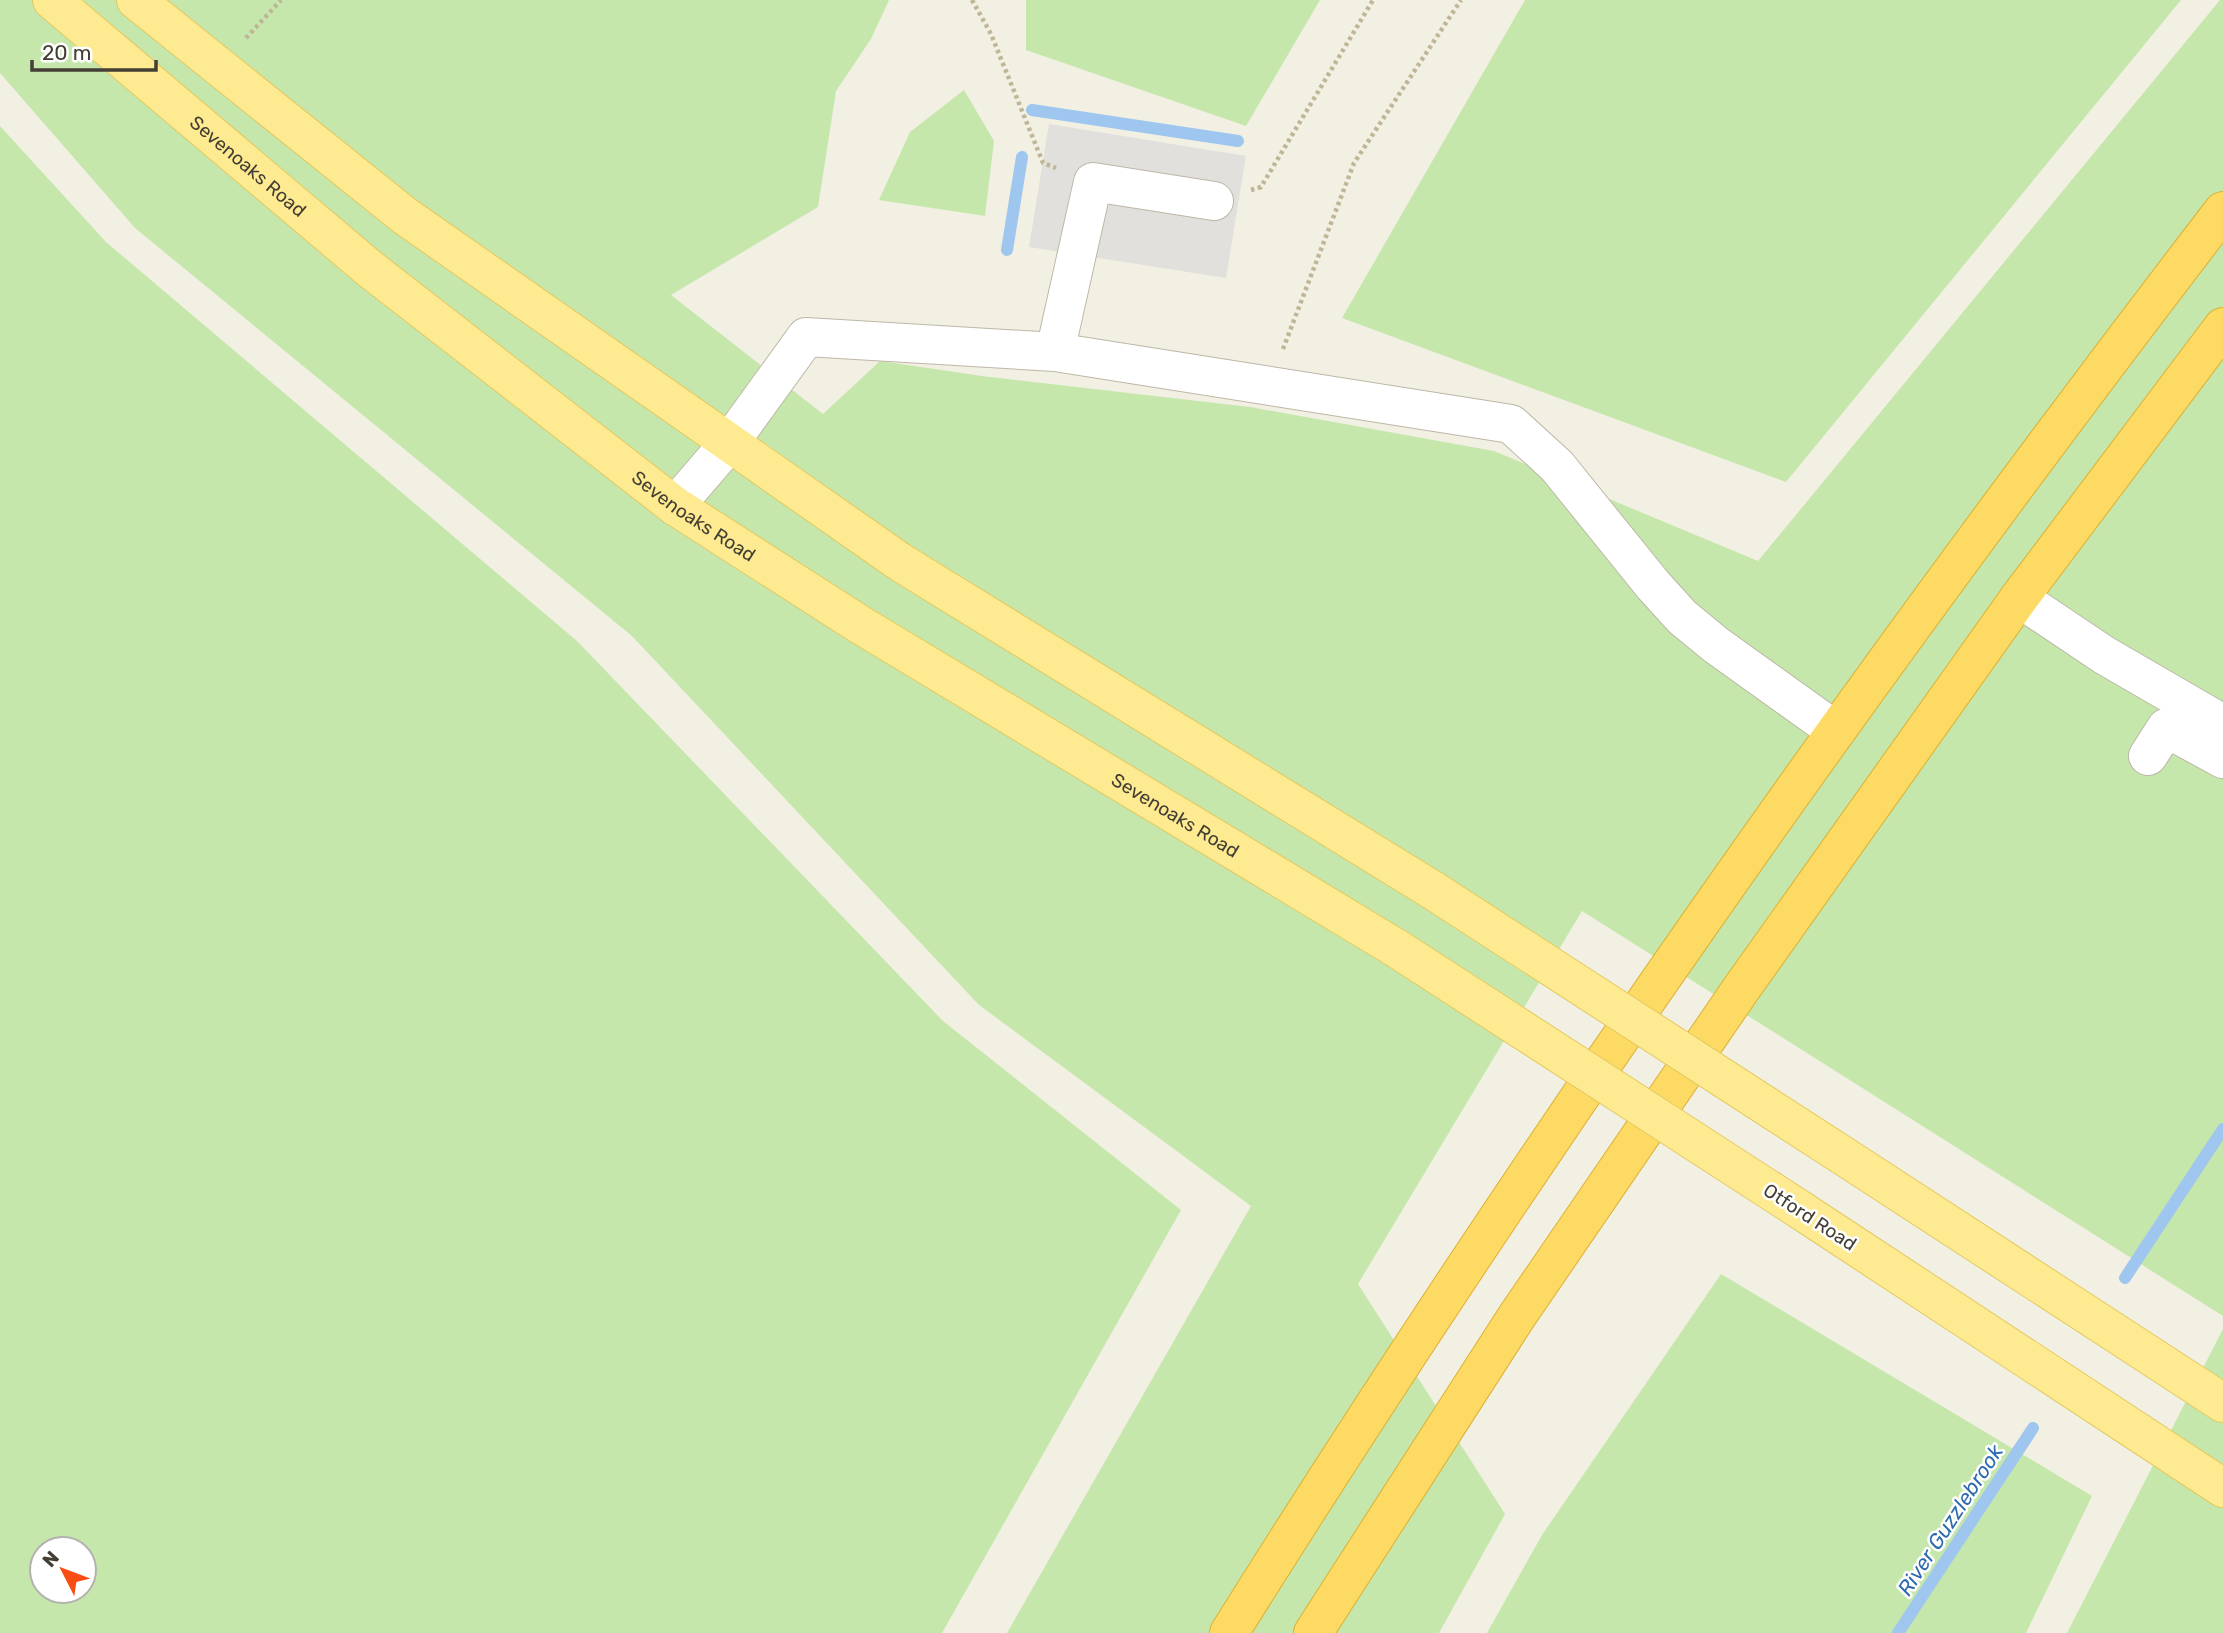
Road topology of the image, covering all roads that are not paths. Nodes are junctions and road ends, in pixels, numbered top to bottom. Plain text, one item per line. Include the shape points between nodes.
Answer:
1 (52, 0) edge
2 (136, 0) edge
3 (1214, 201) road end
4 (2223, 211) edge
5 (2223, 327) edge
6 (1055, 352) junction
7 (730, 442) junction
8 (675, 506) junction
9 (2018, 598) junction
10 (2223, 724) edge
11 (1836, 732) junction
12 (2148, 756) dead end
13 (2223, 759) edge
14 (1396, 948) joint
15 (2223, 1403) edge
16 (2223, 1488) edge
17 (1229, 1633) edge
18 (1313, 1633) edge

1 - 8 main road, Sevenoaks Road via 370,269
2 - 7 main road via 405,216
3 - 6 street via 1093,182
4 - 11 highway
5 - 9 highway
6 - 7 street via 806,337
6 - 11 street via 1511,424 1557,466 1682,617
7 - 8 street
7 - 15 main road, bridge via 900,562 1434,891
8 - 14 main road, Sevenoaks Road via 859,624
9 - 10 street via 2104,655
9 - 18 highway via 1517,1316
11 - 17 highway via 1438,1308
12 - 13 street via 2166,728
14 - 16 main road, Otford Road, bridge

